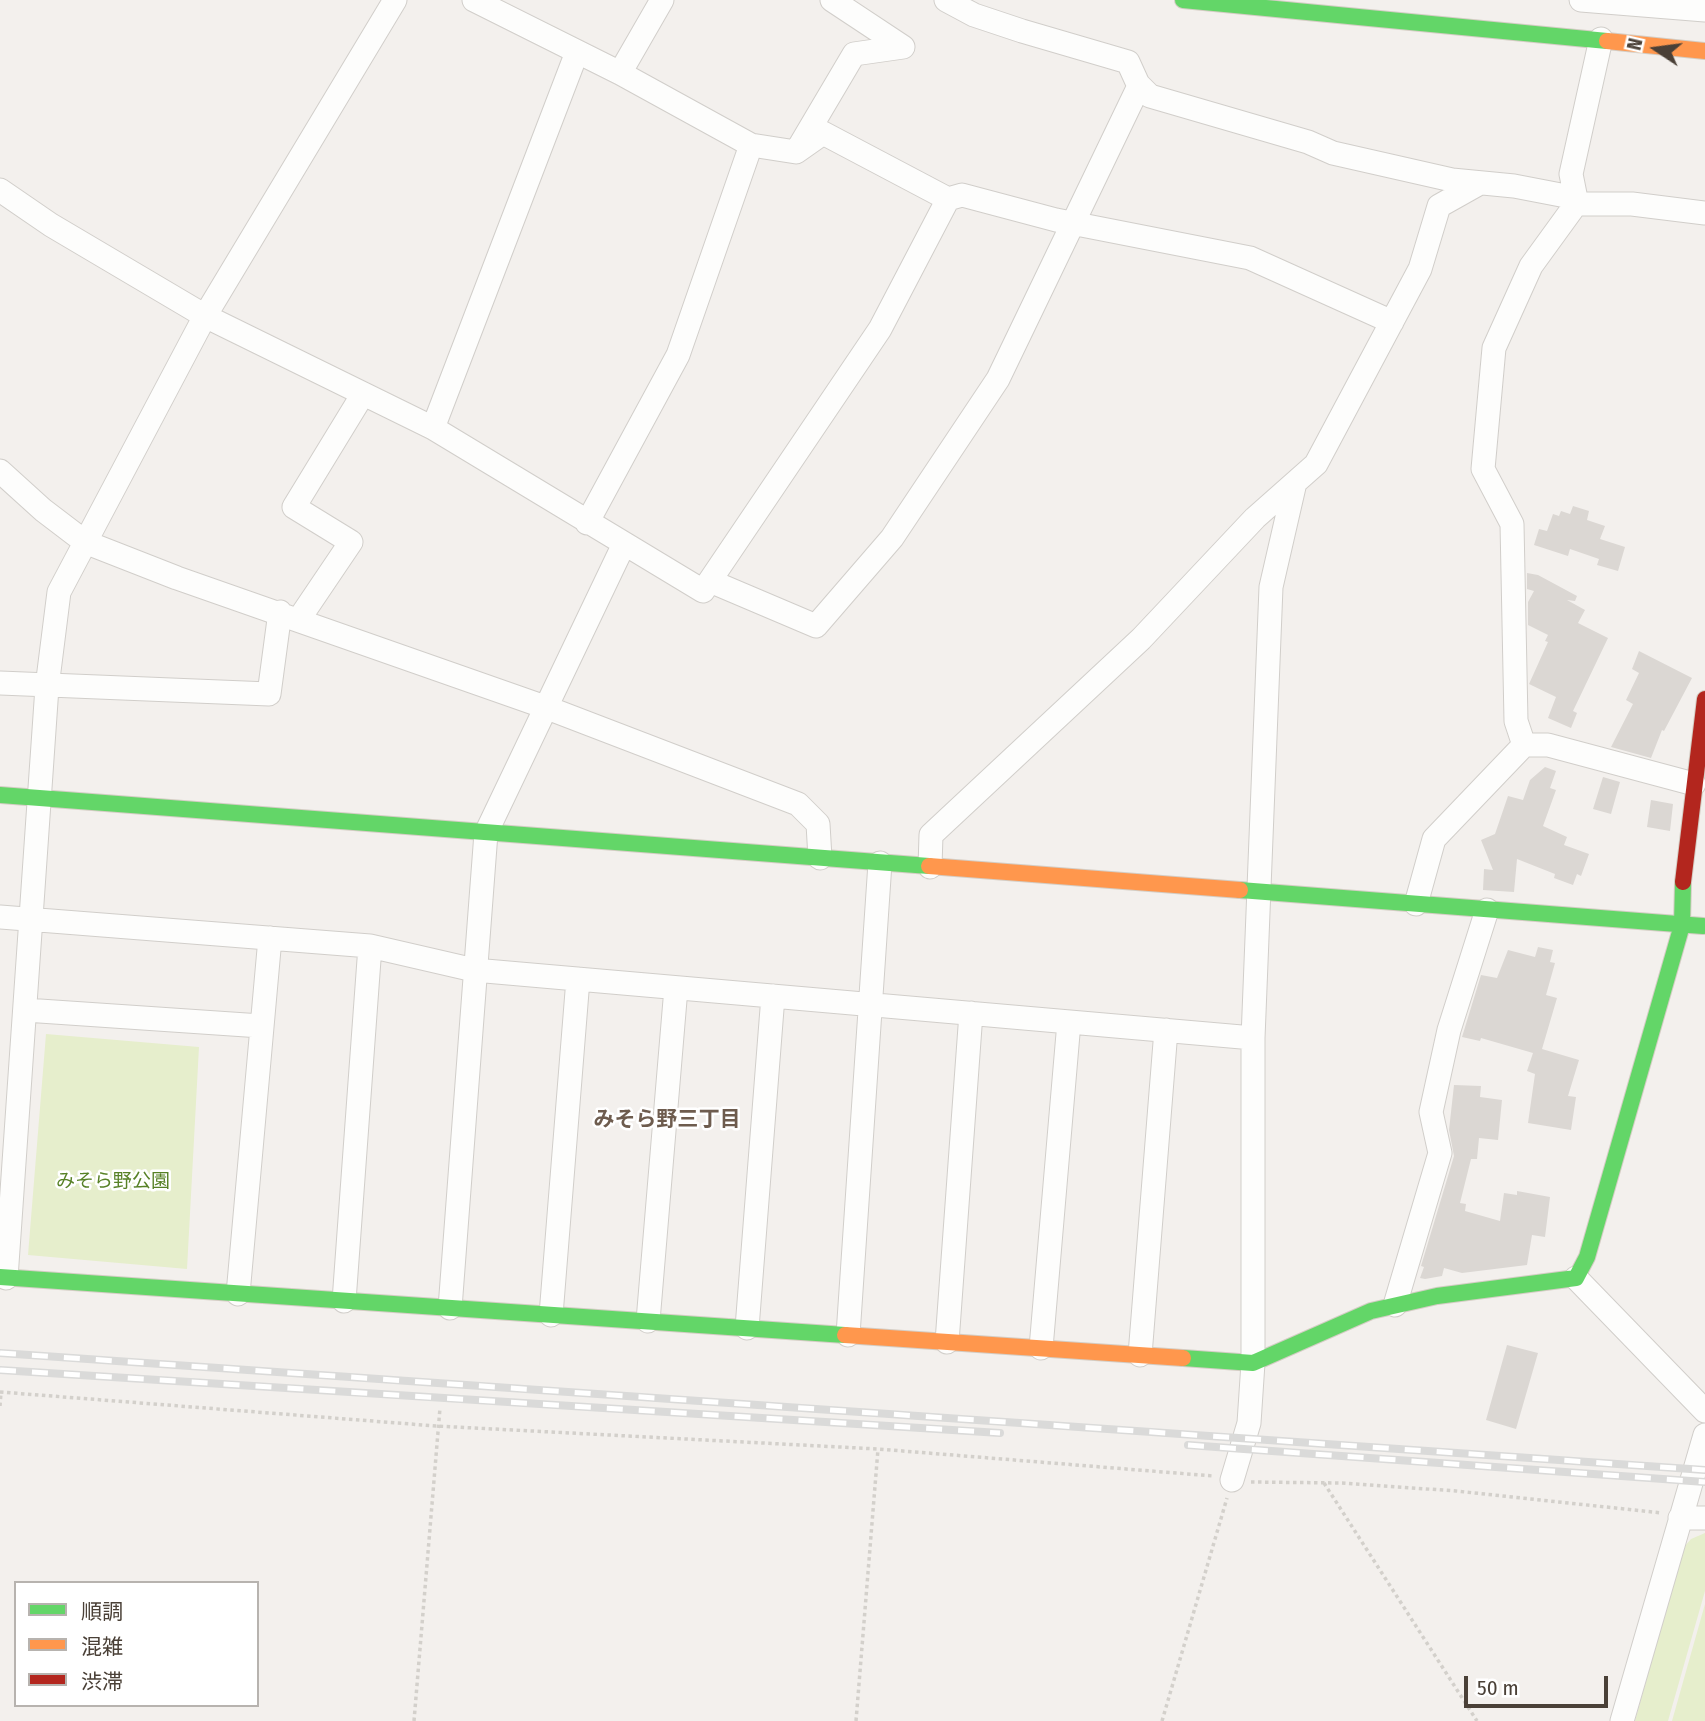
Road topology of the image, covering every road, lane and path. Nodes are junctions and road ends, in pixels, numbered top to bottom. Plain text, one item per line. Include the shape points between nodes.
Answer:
1 (395, 0) edge
2 (474, 0) edge
3 (662, 0) edge
4 (832, 0) edge
5 (946, 0) edge
6 (1183, 0) edge
7 (1581, 0) edge
8 (1705, 10) edge
9 (1601, 39) junction
10 (577, 51) junction
11 (1705, 51) edge
12 (620, 73) junction
13 (1139, 86) junction
14 (751, 145) junction
15 (796, 152) junction
16 (1480, 183) junction
17 (0, 190) edge
18 (948, 199) junction
19 (1576, 204) junction
20 (1705, 213) edge
21 (1075, 224) junction
22 (205, 316) junction
23 (1392, 322) junction
24 (363, 394) junction
25 (433, 428) junction
26 (0, 471) edge
27 (1294, 486) junction
28 (587, 523) junction
29 (85, 542) junction
30 (624, 544) junction
31 (710, 581) junction
32 (289, 615) junction
33 (0, 683) edge
34 (47, 687) junction
35 (1705, 699) edge
36 (545, 708) junction
37 (1524, 745) junction
38 (1694, 784) junction
39 (0, 795) edge
40 (40, 799) junction
41 (486, 833) junction
42 (820, 858) junction
43 (880, 863) junction
44 (930, 867) junction
45 (1258, 892) junction
46 (1416, 904) junction
47 (1487, 910) junction
48 (0, 917) edge
49 (31, 919) junction
50 (1682, 925) junction
51 (1705, 926) edge
52 (271, 938) junction
53 (370, 946) junction
54 (474, 970) junction
55 (578, 979) junction
56 (676, 988) junction
57 (773, 996) junction
58 (873, 1005) junction
59 (25, 1010) junction
60 (971, 1013) junction
61 (1069, 1022) junction
62 (261, 1026) junction
63 (1166, 1030) junction
64 (1253, 1038) junction
65 (3, 1278) edge
66 (1576, 1278) junction
67 (238, 1293) junction
68 (344, 1301) junction
69 (1395, 1305) junction
70 (450, 1308) junction
71 (551, 1315) junction
72 (648, 1321) junction
73 (747, 1328) junction
74 (848, 1335) junction
75 (947, 1342) junction
76 (1041, 1348) junction
77 (1139, 1355) junction
78 (1253, 1363) junction
79 (1, 1392) edge
80 (0, 1406) edge
81 (439, 1408) dead end
82 (1705, 1411) edge
83 (436, 1426) junction
84 (1705, 1435) edge
85 (878, 1449) junction
86 (1232, 1479) junction
87 (1324, 1483) junction
88 (1680, 1518) junction
89 (1705, 1518) edge
90 (414, 1721) edge
91 (856, 1721) edge
92 (1162, 1721) edge
93 (1477, 1721) edge
94 (1622, 1721) edge

1 - 22 street
2 - 10 street
3 - 12 street
4 - 15 street via 903,47 854,54
5 - 13 street via 974,15 1128,61
6 - 9 street
7 - 8 street
9 - 11 street
9 - 19 street via 1571,174
10 - 12 street
10 - 25 street
12 - 14 street
13 - 16 street via 1150,96 1333,153
13 - 21 street
14 - 15 street
14 - 28 street via 678,355
15 - 18 street via 823,133
16 - 19 street via 1566,196
16 - 23 street via 1439,206 1420,269
17 - 22 street
18 - 21 street via 962,195
18 - 31 street via 880,330
19 - 20 street via 1632,204
19 - 37 street via 1531,266 1494,348 1483,469 1512,524 1513,670 1516,721
21 - 23 street via 1250,258
21 - 31 street via 998,379 892,538 816,626
22 - 24 street
22 - 29 street
23 - 27 street via 1316,464
24 - 25 street
24 - 32 street via 294,507 351,542
25 - 28 street
26 - 29 street
27 - 44 street via 1255,518 1131,649 930,835
27 - 45 street via 1271,587
28 - 30 street
29 - 32 street
29 - 34 street via 59,592
30 - 31 street via 703,591
30 - 36 street
32 - 34 street via 269,694
32 - 36 street
33 - 34 street
34 - 40 street
35 - 38 street
36 - 41 street
36 - 42 street via 798,804 818,824
37 - 38 street via 1548,745
37 - 46 street via 1434,839
38 - 50 street
39 - 40 street
40 - 41 street
40 - 49 street
41 - 42 street
41 - 54 street
42 - 43 street
43 - 44 street
43 - 58 street
44 - 45 street
45 - 46 street
45 - 64 street
46 - 47 street
47 - 50 street
47 - 69 street via 1449,1030 1431,1112 1440,1153
48 - 49 street
49 - 52 street
49 - 59 street
50 - 51 street
50 - 66 street via 1587,1257
52 - 53 street
52 - 62 street
53 - 54 street
53 - 68 street
54 - 55 street
54 - 70 street
55 - 56 street
55 - 71 street
56 - 57 street
56 - 72 street
57 - 58 street
57 - 73 street
58 - 60 street
58 - 74 street
59 - 62 street
59 - 65 street
60 - 61 street
60 - 75 street
61 - 63 street
61 - 76 street
62 - 67 street
63 - 64 street
63 - 77 street
64 - 78 street
65 - 67 street
66 - 69 street
66 - 82 street
67 - 68 street
68 - 70 street
69 - 78 street via 1371,1311
70 - 71 street
71 - 72 street
72 - 73 street
73 - 74 street
74 - 75 street
75 - 76 street
76 - 77 street
77 - 78 street
78 - 86 street via 1249,1423
79 - 80 path
79 - 83 path
81 - 83 path
83 - 85 path
83 - 90 path
84 - 88 street
85 - 86 path
85 - 91 path
86 - 87 path
86 - 92 path
87 - 88 path via 1654,1510
87 - 93 path
88 - 89 street
88 - 94 street

